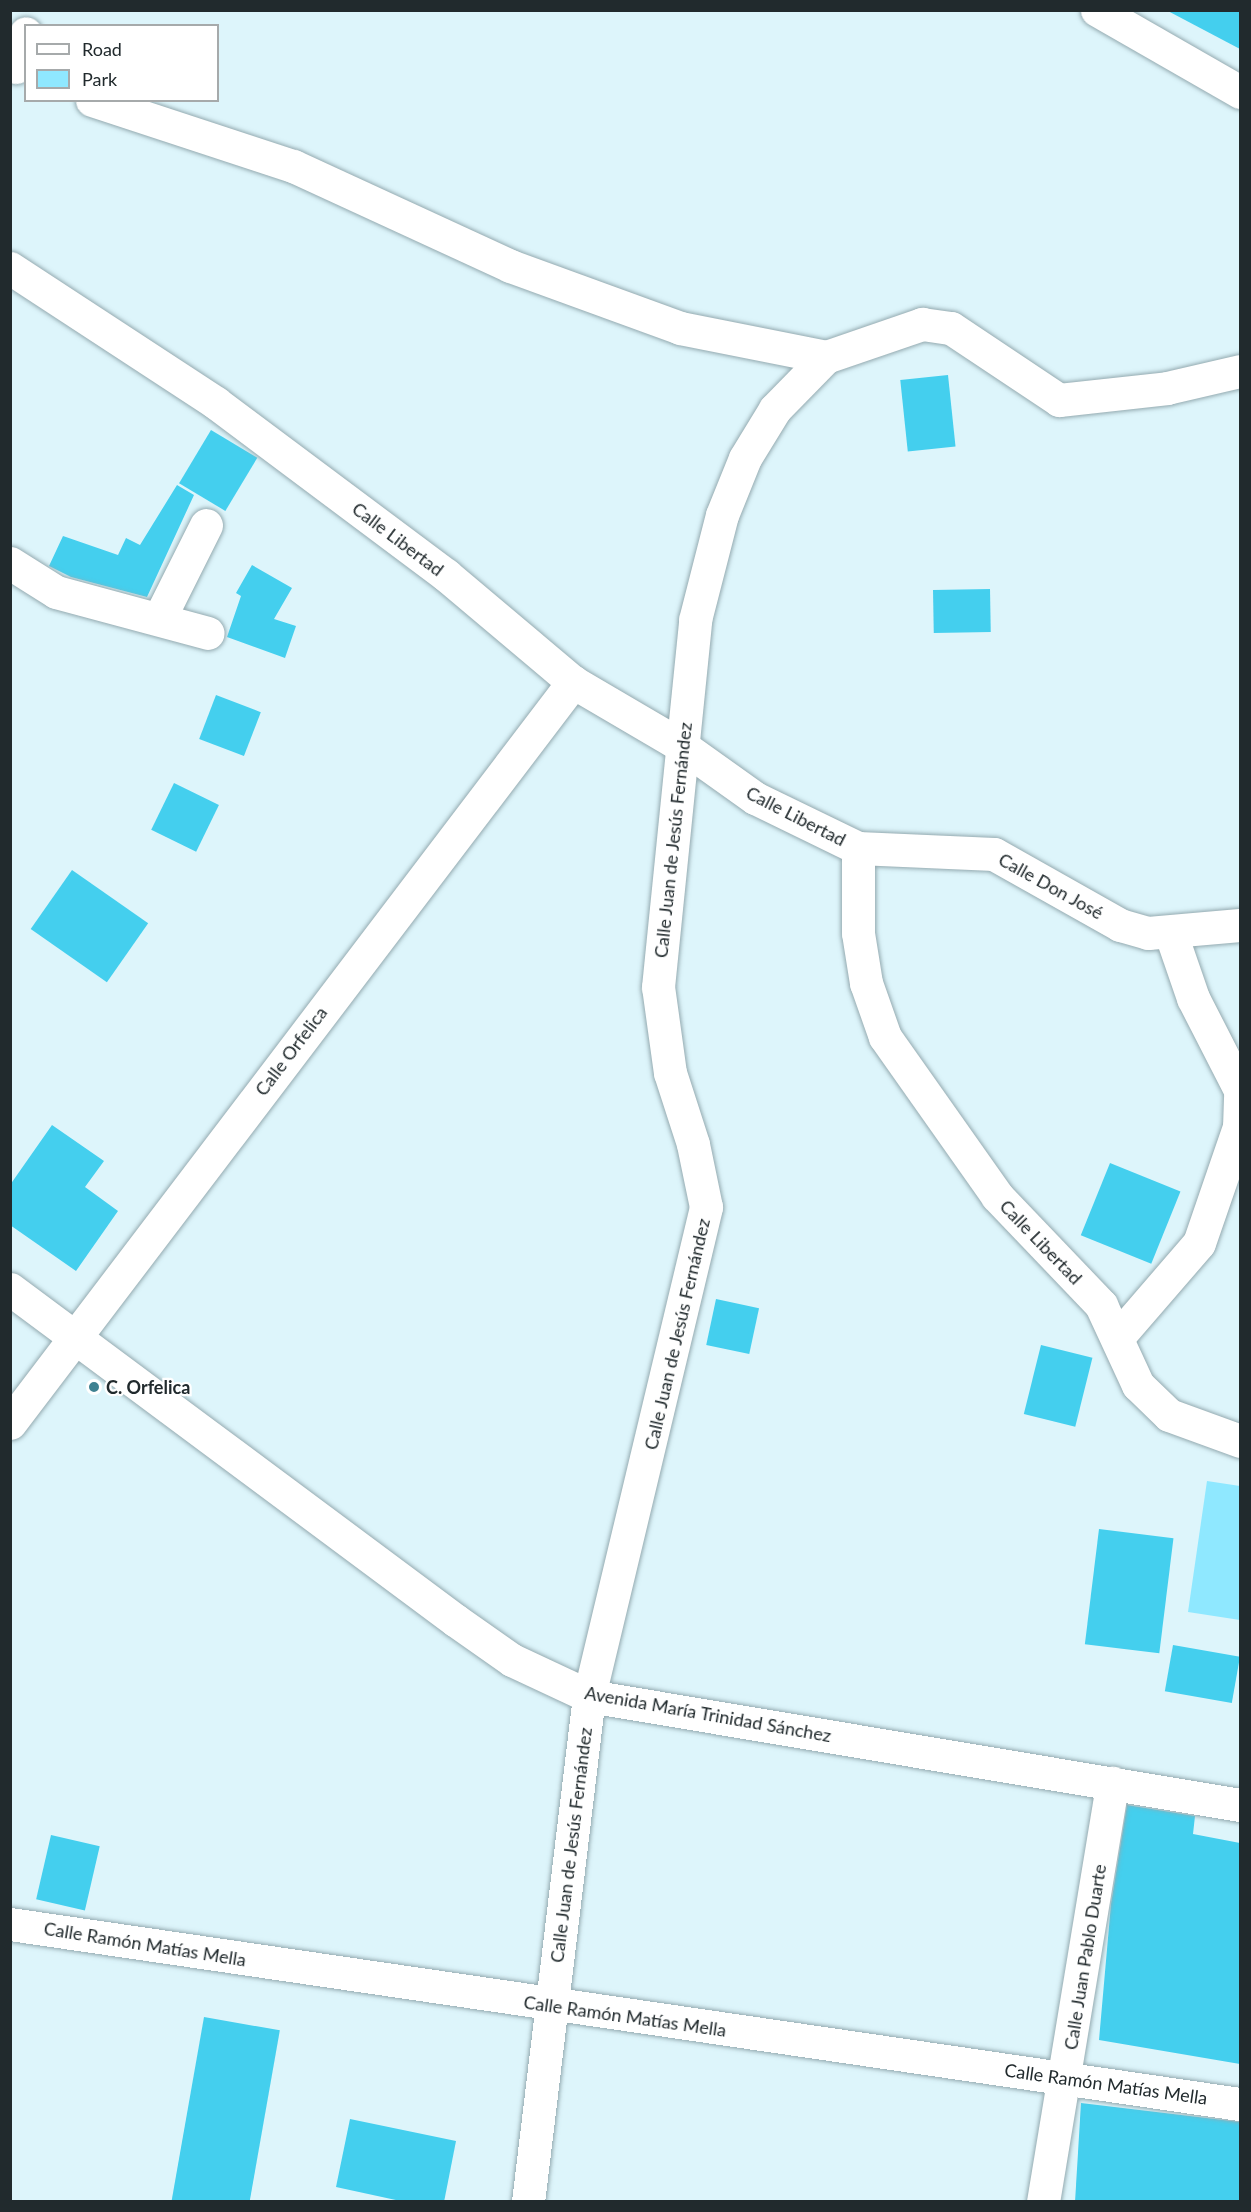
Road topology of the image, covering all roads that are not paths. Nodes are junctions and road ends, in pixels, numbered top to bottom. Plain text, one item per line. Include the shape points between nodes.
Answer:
1 (1097, 10) edge
2 (24, 41) edge
3 (17, 68) edge
4 (1240, 92) edge
5 (98, 102) edge
6 (10, 268) edge
7 (826, 357) junction
8 (1240, 371) edge
9 (206, 525) dead end
10 (10, 563) edge
11 (159, 619) junction
12 (208, 633) dead end
13 (573, 682) junction
14 (682, 746) junction
15 (858, 848) junction
16 (1240, 925) edge
17 (1171, 934) junction
18 (1240, 1127) edge
19 (10, 1289) edge
20 (73, 1337) junction
21 (1117, 1338) junction
22 (10, 1423) edge
23 (1240, 1441) edge
24 (590, 1696) junction
25 (1112, 1784) junction
26 (1240, 1805) edge
27 (10, 1924) edge
28 (552, 2006) junction
29 (1067, 2078) junction
30 (1240, 2104) edge
31 (528, 2202) edge
32 (1043, 2202) edge

1 - 4 street
2 - 3 street
5 - 7 street via 293,166 592,299 680,328
6 - 13 street, Calle Libertad via 225,410 446,575
7 - 8 street via 922,324 961,333 1059,400 1167,388
7 - 14 street, Calle Juan de Jesús Fernández via 775,409 745,458 722,515 695,620
9 - 11 street
10 - 11 street via 56,592
11 - 12 street
13 - 14 street, Calle Libertad
13 - 20 street, Calle Orfelica
14 - 15 street, Calle Libertad via 754,798
14 - 24 street, Calle Juan de Jesús Fernández via 658,987 670,1073 693,1144 706,1207
15 - 17 street, Calle Don José via 994,854 1120,925
15 - 21 street, Calle Libertad via 858,933 866,982 885,1037 997,1196 1101,1305
16 - 17 street, Calle Don José
17 - 18 street via 1193,998 1240,1090
18 - 21 street via 1200,1244
19 - 20 street, Avenida María Trinidad Sánchez
20 - 22 street, Calle Orfelica
20 - 24 street, Avenida María Trinidad Sánchez via 512,1660
21 - 23 street, Calle Libertad via 1138,1384 1169,1415
24 - 25 street, Avenida María Trinidad Sánchez
24 - 28 street, Calle Juan de Jesús Fernández
25 - 26 street, Avenida María Trinidad Sánchez
25 - 29 street, Calle Juan Pablo Duarte
27 - 28 street, Calle Ramón Matías Mella
28 - 29 street, Calle Ramón Matías Mella
28 - 31 street, Calle Juan de Jesús Fernández
29 - 30 street, Calle Ramón Matías Mella
29 - 32 street, Calle Juan Pablo Duarte

